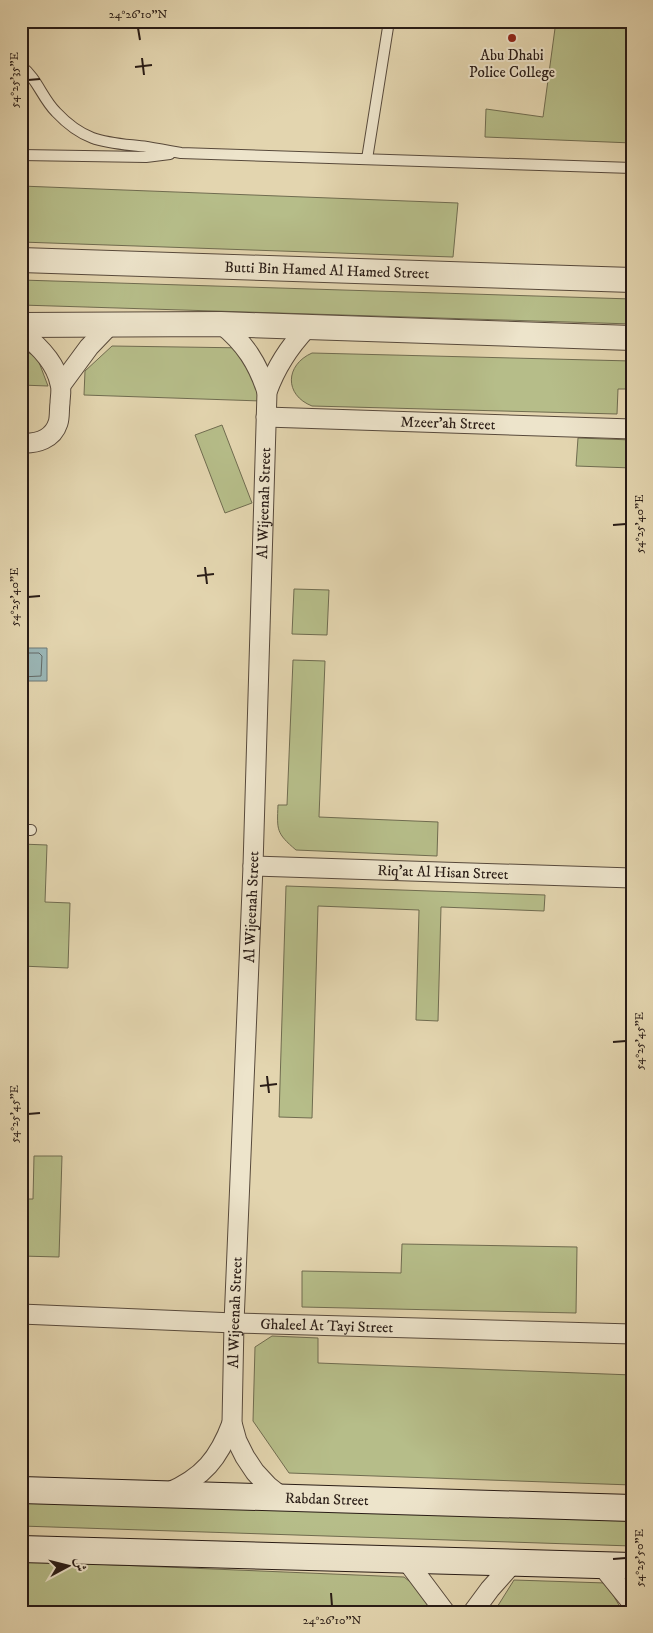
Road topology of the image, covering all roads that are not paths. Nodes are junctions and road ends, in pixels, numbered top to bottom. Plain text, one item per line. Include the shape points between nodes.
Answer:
1 (389, 21) edge
2 (21, 66) edge
3 (21, 73) edge
4 (21, 102) edge
5 (182, 153) junction
6 (21, 155) edge
7 (367, 159) junction
8 (632, 168) edge
9 (21, 260) edge
10 (632, 280) edge
11 (111, 324) junction
12 (221, 324) junction
13 (21, 325) edge
14 (307, 328) junction
15 (21, 332) edge
16 (632, 338) edge
17 (61, 384) junction
18 (267, 392) junction
19 (266, 417) junction
20 (632, 429) edge
21 (21, 443) edge
22 (253, 866) junction
23 (632, 878) edge
24 (21, 1314) edge
25 (234, 1323) junction
26 (632, 1334) edge
27 (232, 1423) junction
28 (21, 1490) edge
29 (165, 1493) junction
30 (282, 1497) junction
31 (632, 1508) edge
32 (21, 1549) edge
33 (406, 1560) junction
34 (514, 1562) junction
35 (602, 1566) junction
36 (632, 1566) edge
37 (632, 1603) edge
38 (445, 1612) edge
39 (473, 1612) edge

1 - 7 lane
2 - 5 lane via 34,78 54,110 79,132 114,144
3 - 4 lane via 24,94
5 - 6 lane via 146,157
5 - 7 lane
7 - 8 lane
9 - 10 street, Butti Bin Hamed Al Hamed Street
11 - 12 street
11 - 13 street
11 - 17 street
12 - 14 street
12 - 18 street, Al Wijeenah Street via 246,347
14 - 16 street
14 - 18 street, Al Wijeenah Street via 279,364
15 - 17 street via 46,356
17 - 21 street via 59,422 55,430 40,442
18 - 19 street, Al Wijeenah Street
19 - 20 street, Mzeer'ah Street
19 - 22 street, Al Wijeenah Street
22 - 23 street, Riq'at Al Hisan Street
22 - 25 street, Al Wijeenah Street
24 - 25 street, Ghaleel At Tayi Street
25 - 26 street, Ghaleel At Tayi Street
25 - 27 street, Al Wijeenah Street
27 - 29 street, Al Wijeenah Street via 214,1460 184,1486
27 - 30 street, Al Wijeenah Street via 237,1441 255,1472
28 - 29 main road, Rabdan Street
29 - 30 main road, Rabdan Street
30 - 31 main road, Rabdan Street
32 - 33 main road
33 - 34 main road
33 - 38 street
34 - 35 main road
34 - 39 street
35 - 36 main road
35 - 37 street

